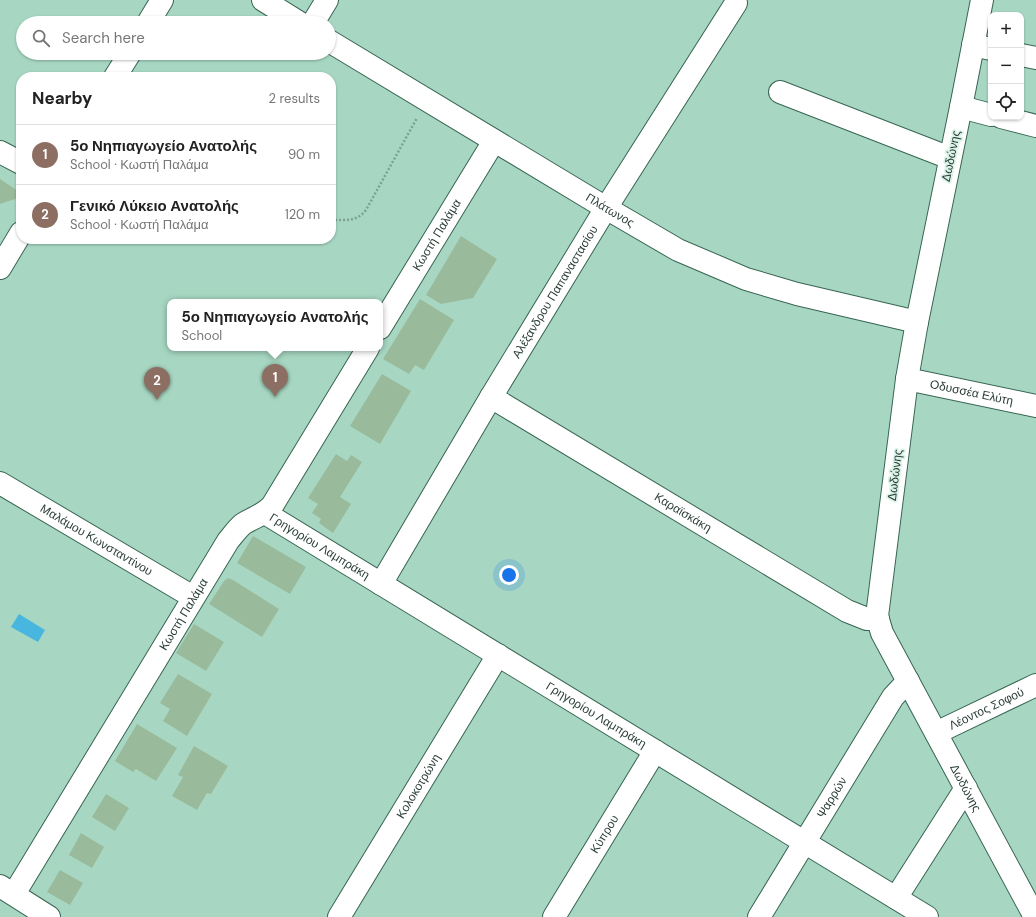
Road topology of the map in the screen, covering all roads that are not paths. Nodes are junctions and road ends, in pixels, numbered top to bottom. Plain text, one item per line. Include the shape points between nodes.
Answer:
1 (162, 0) edge
2 (263, 0) edge
3 (327, 0) edge
4 (982, 0) edge
5 (736, 3) dead end
6 (152, 16) edge
7 (289, 16) edge
8 (317, 16) edge
9 (336, 44) edge
10 (982, 47) edge
11 (1024, 56) edge
12 (1036, 58) edge
13 (126, 60) edge
14 (118, 72) edge
15 (780, 92) dead end
16 (962, 107) junction
17 (988, 114) edge
18 (1012, 120) edge
19 (1036, 126) edge
20 (494, 141) junction
21 (0, 152) edge
22 (950, 158) junction
23 (16, 160) edge
24 (606, 208) junction
25 (16, 241) edge
26 (0, 268) edge
27 (916, 322) junction
28 (383, 323) edge
29 (366, 351) edge
30 (907, 379) junction
31 (491, 396) junction
32 (1036, 406) edge
33 (0, 483) edge
34 (265, 513) junction
35 (381, 584) junction
36 (193, 597) junction
37 (878, 619) junction
38 (498, 655) junction
39 (908, 681) junction
40 (1036, 685) edge
41 (936, 733) junction
42 (655, 751) junction
43 (966, 788) junction
44 (804, 842) junction
45 (7, 890) edge
46 (896, 898) junction
47 (49, 917) edge
48 (339, 917) edge
49 (554, 917) edge
50 (760, 917) edge
51 (927, 917) edge
52 (1035, 917) edge

1 - 6 street
2 - 7 street
3 - 8 street
4 - 10 street, Δωδώνης
5 - 24 street, Αλέξανδρου Παπαναστασίου
9 - 20 street, Πλάτωνος
10 - 16 street, Δωδώνης
11 - 12 street
13 - 14 street
15 - 22 street
16 - 17 street
16 - 22 street, Δωδώνης
18 - 19 street
20 - 24 street, Πλάτωνος
20 - 28 street, Κωστή Παλάμα
21 - 23 street
22 - 27 street, Δωδώνης
24 - 27 street, Πλάτωνος via 678,250 746,279 797,294
24 - 31 street, Αλέξανδρου Παπαναστασίου
25 - 26 street
27 - 30 street, Δωδώνης
29 - 34 street, Κωστή Παλάμα via 281,492
30 - 32 street, Οδυσσέα Ελύτη
30 - 37 street, Δωδώνης
31 - 35 street, Αλέξανδρου Παπαναστασίου
31 - 37 street, Καραϊσκάκη via 847,611 867,619
33 - 36 street, Μαλάμου Κωνσταντίνου
34 - 35 street, Γρηγορίου Λαμπράκη
34 - 36 street, Κωστή Παλάμα via 243,524 237,530
35 - 38 street, Γρηγορίου Λαμπράκη
36 - 45 street, Κωστή Παλάμα
37 - 39 street, Δωδώνης via 882,633
38 - 42 street, Γρηγορίου Λαμπράκη
38 - 48 street, Κολοκοτρώνη
39 - 41 street, Δωδώνης
39 - 44 street, Ψαρρών via 893,697
40 - 41 street, Λέοντος Σοφού
41 - 43 street, Δωδώνης
42 - 44 street, Γρηγορίου Λαμπράκη
42 - 49 street, Κύπρου
43 - 46 street
43 - 52 street, Δωδώνης
44 - 46 street, Γρηγορίου Λαμπράκη
44 - 50 street, Ψαρρών
45 - 47 street
46 - 51 street, Γρηγορίου Λαμπράκη

